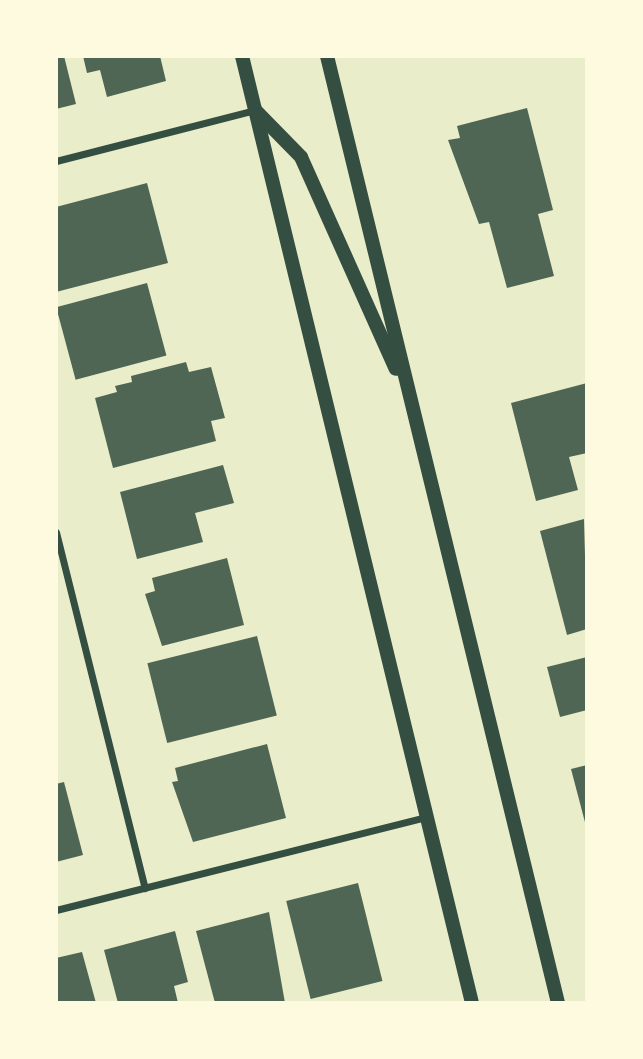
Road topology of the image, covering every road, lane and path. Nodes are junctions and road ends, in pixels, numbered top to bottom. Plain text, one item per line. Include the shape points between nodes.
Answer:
1 (242, 56) edge
2 (327, 56) edge
3 (255, 110) junction
4 (56, 161) edge
5 (411, 402) junction
6 (56, 532) edge
7 (426, 817) junction
8 (145, 888) junction
9 (56, 910) edge
10 (459, 948) junction
11 (472, 1003) edge
12 (479, 1003) edge
13 (558, 1003) edge

1 - 3 main road
2 - 5 main road
3 - 4 street
3 - 5 main road via 301,157
3 - 7 main road
5 - 13 main road
6 - 8 street
7 - 8 street
7 - 10 main road
8 - 9 street
10 - 11 main road
10 - 12 main road

